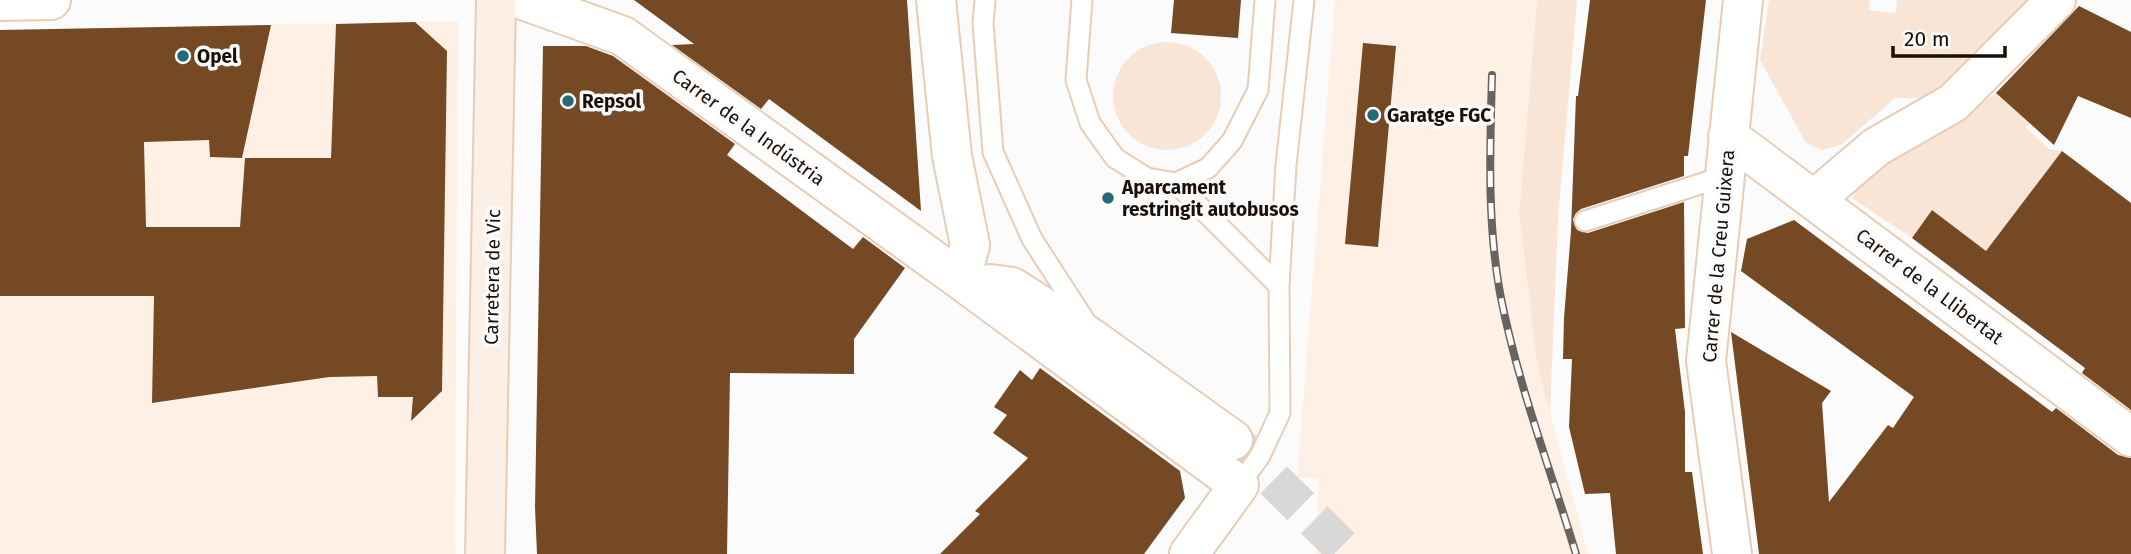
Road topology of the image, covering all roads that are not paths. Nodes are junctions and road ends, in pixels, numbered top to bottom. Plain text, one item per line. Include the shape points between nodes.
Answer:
1 (51, 0) edge
2 (496, 0) edge
3 (523, 0) edge
4 (936, 0) edge
5 (985, 0) edge
6 (1082, 0) edge
7 (1265, 0) edge
8 (1304, 0) edge
9 (1743, 0) edge
10 (2056, 0) edge
11 (0, 1) edge
12 (1728, 136) junction
13 (1725, 176) junction
14 (1176, 183) junction
15 (1815, 199) junction
16 (1585, 221) dead end
17 (961, 280) junction
18 (1279, 286) junction
19 (1105, 348) junction
20 (2131, 437) edge
21 (1233, 440) tunnel mouth
22 (1239, 485) junction
23 (485, 554) edge
24 (1189, 554) edge
25 (1732, 554) edge

1 - 11 street
2 - 23 main road, Carretera de Vic
3 - 17 street, Carrer de la Indústria via 623,36
4 - 17 street via 952,156 970,245
5 - 19 lane via 993,152 1032,239 1074,309
6 - 14 lane via 1076,80 1090,123 1115,158 1147,178
7 - 14 lane via 1258,90 1232,141 1208,168
8 - 18 lane via 1286,165
9 - 12 street, Carrer de la Creu Guixera
10 - 15 street via 1953,103 1876,147
12 - 13 street, Carrer de la Creu Guixera
12 - 15 street, Carrer de la Llibertat
13 - 16 lane
13 - 25 street, Carrer de la Creu Guixera via 1706,360
14 - 18 lane
15 - 20 street, Carrer de la Llibertat
17 - 19 street, Carrer de la Indústria via 1012,287
17 - 22 street, Carrer de la Indústria
18 - 22 lane via 1280,413 1260,456
19 - 21 street, Carrer de la Indústria
22 - 24 street

